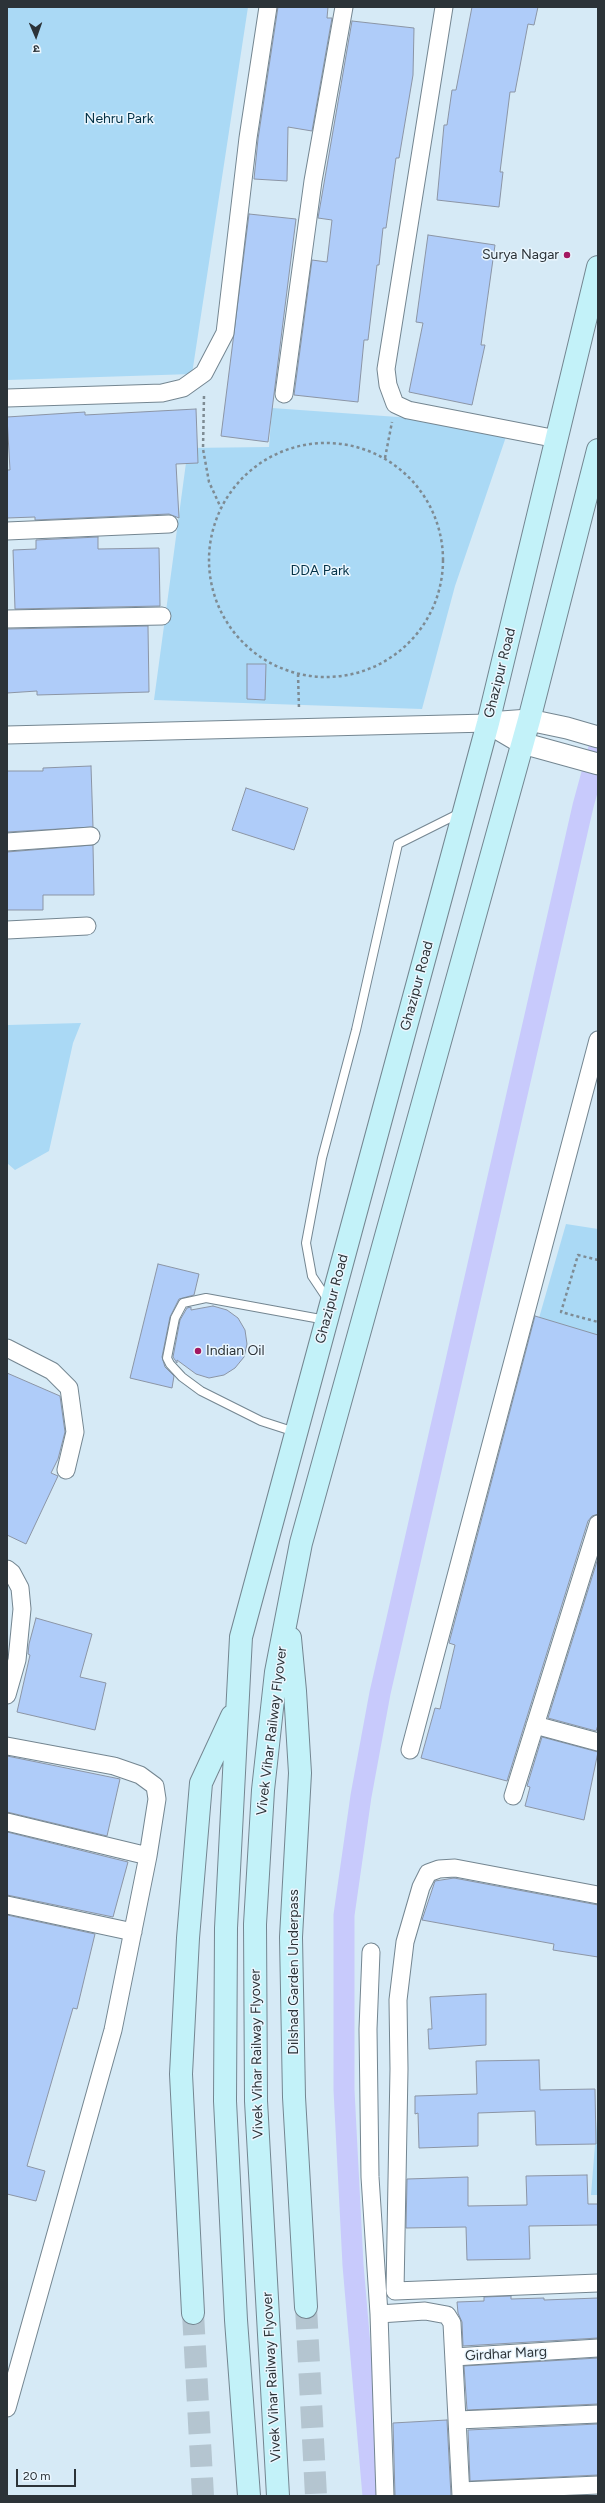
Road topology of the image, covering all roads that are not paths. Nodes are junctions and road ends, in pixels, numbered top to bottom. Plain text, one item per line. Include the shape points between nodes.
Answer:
1 (268, 7) edge
2 (344, 7) edge
3 (444, 7) edge
4 (598, 267) edge
5 (284, 394) dead end
6 (7, 398) edge
7 (557, 439) junction
8 (598, 450) edge
9 (169, 524) dead end
10 (7, 531) edge
11 (162, 616) dead end
12 (7, 619) edge
13 (529, 720) junction
14 (488, 723) junction
15 (7, 735) edge
16 (598, 737) edge
17 (522, 743) junction
18 (598, 764) edge
19 (464, 811) junction
20 (90, 836) dead end
21 (7, 842) edge
22 (87, 926) dead end
23 (7, 930) edge
24 (598, 1040) edge
25 (328, 1312) junction
26 (7, 1348) edge
27 (296, 1433) junction
28 (66, 1470) dead end
29 (598, 1524) edge
30 (7, 1570) edge
31 (287, 1613) junction
32 (12, 1658) edge
33 (7, 1695) edge
34 (237, 1704) junction
35 (535, 1725) junction
36 (598, 1742) edge
37 (7, 1746) edge
38 (410, 1750) dead end
39 (513, 1796) dead end
40 (7, 1822) edge
41 (148, 1856) junction
42 (598, 1895) edge
43 (7, 1905) edge
44 (133, 1932) junction
45 (370, 1952) dead end
46 (598, 2283) edge
47 (306, 2307) tunnel mouth
48 (193, 2313) tunnel mouth
49 (379, 2314) junction
50 (598, 2348) edge
51 (454, 2357) junction
52 (7, 2408) edge
53 (598, 2414) edge
54 (458, 2420) junction
55 (598, 2485) edge
56 (461, 2494) edge
57 (249, 2496) edge
58 (278, 2496) edge
59 (385, 2496) edge

1 - 6 street via 248,138 225,333 204,373 183,388 162,393
2 - 5 street via 313,181
3 - 7 street via 386,369 388,385 395,404 408,410
4 - 7 main road, Ghazipur Road
7 - 14 main road, Ghazipur Road
8 - 13 main road
9 - 10 street
11 - 12 street
13 - 14 street
13 - 16 street
13 - 17 main road
14 - 15 street
14 - 17 street
14 - 19 main road, Ghazipur Road
17 - 18 street
17 - 31 main road via 301,1543
19 - 25 main road, Ghazipur Road
19 - 25 lane via 398,844 356,1030 322,1158 306,1243 312,1276
20 - 21 street
22 - 23 street
24 - 38 street
25 - 27 main road, Ghazipur Road
25 - 27 lane via 206,1298 183,1303 175,1318 167,1358 182,1376 201,1391 254,1417
26 - 28 street via 52,1371 69,1388 75,1432
27 - 34 main road, Ghazipur Road via 241,1637
29 - 35 street
30 - 32 street via 12,1573 20,1588 22,1609
31 - 47 main road, Dilshad Garden Underpass via 296,1691 300,1772 291,1937 294,2097
31 - 58 main road, Vivek Vihar Railway Flyover via 276,1672 263,1790 254,1924 256,2101
32 - 33 street
34 - 48 main road via 201,1783 188,1938 181,2074
34 - 57 main road via 226,1928 225,2102 236,2320
35 - 36 street
35 - 39 street
37 - 41 street via 114,1766 140,1775 155,1786 157,1799
40 - 41 street
41 - 44 street
42 - 46 street via 456,1868 439,1869 428,1873 424,1880 405,1942 398,2000 395,2291
43 - 44 street
44 - 52 street via 113,2030
45 - 49 street via 370,2177
49 - 51 street, Girdhar Marg via 425,2312 447,2315 452,2323
49 - 59 street
50 - 51 street, Girdhar Marg
51 - 54 street
53 - 54 street
54 - 56 street
55 - 56 street

